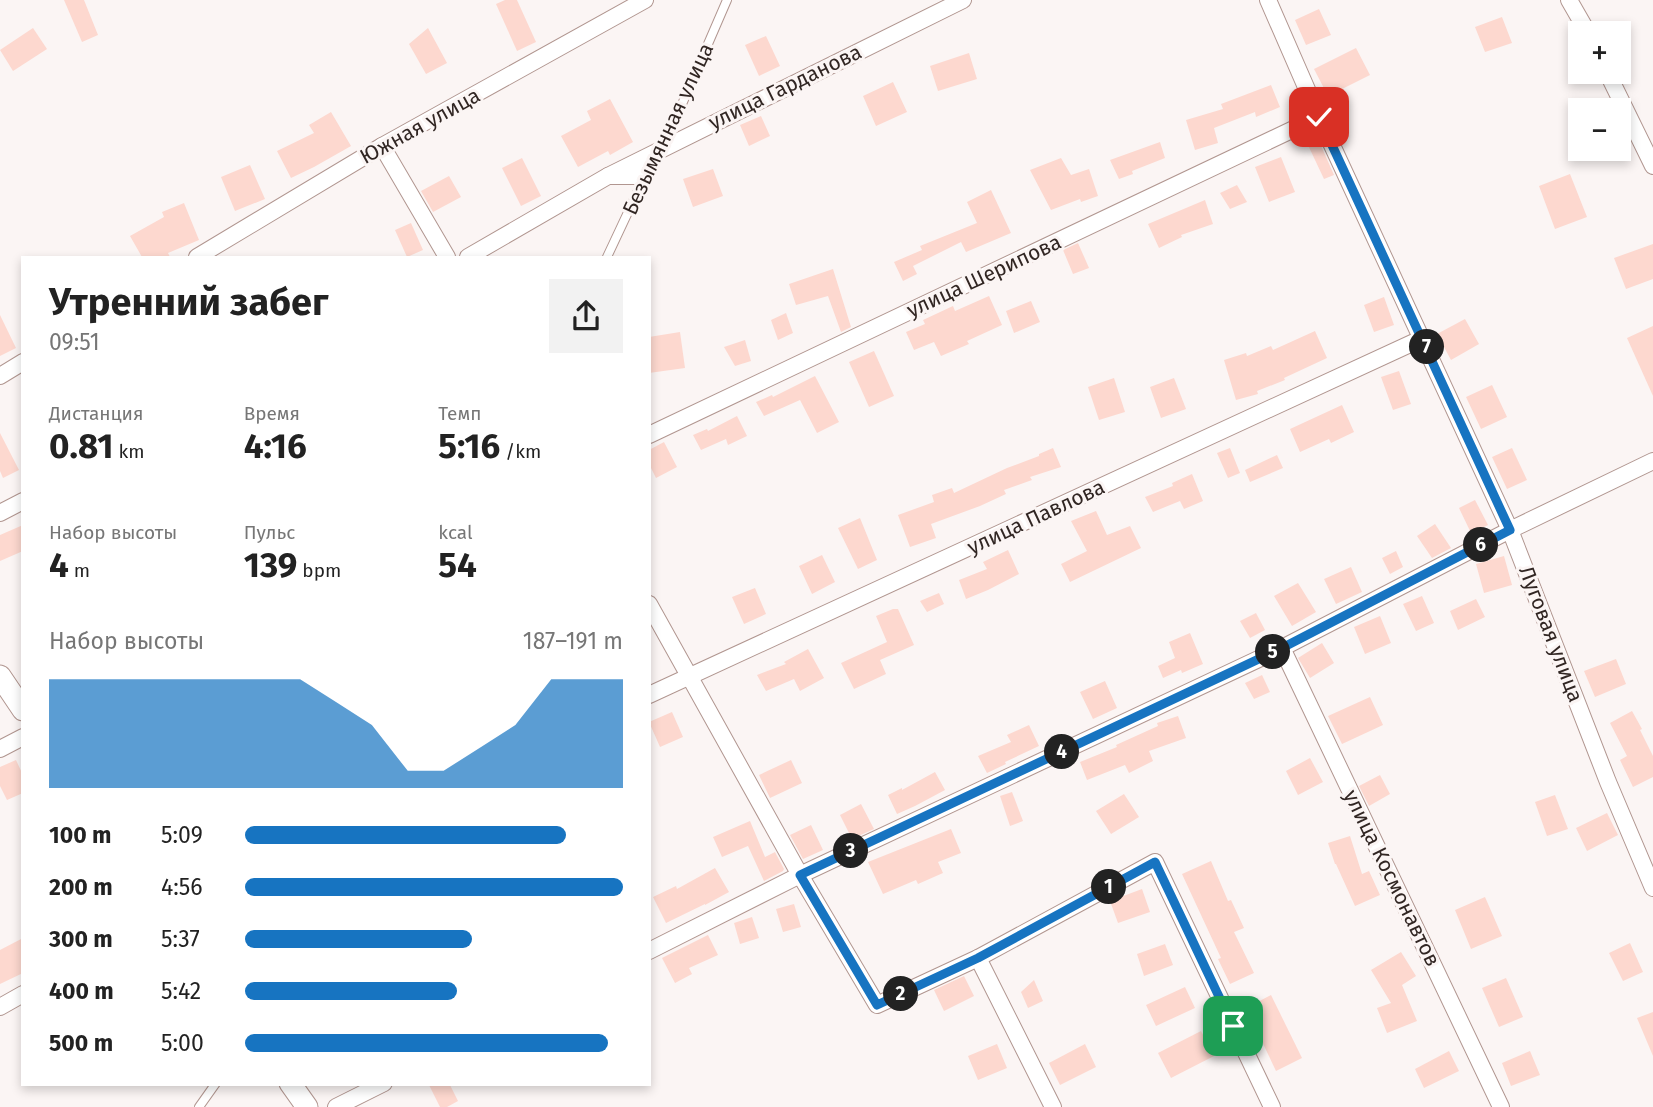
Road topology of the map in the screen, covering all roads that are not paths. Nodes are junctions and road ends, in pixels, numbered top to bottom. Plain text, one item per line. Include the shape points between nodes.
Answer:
1 (645, 0) edge
2 (727, 0) edge
3 (963, 0) edge
4 (1268, 0) edge
5 (1569, 0) edge
6 (1581, 21) edge
7 (1613, 84) edge
8 (1319, 117) junction
9 (382, 146) junction
10 (660, 148) junction
11 (1653, 166) edge
12 (608, 176) junction
13 (645, 176) junction
14 (199, 256) edge
15 (446, 256) edge
16 (470, 256) edge
17 (607, 256) edge
18 (1423, 338) junction
19 (21, 363) edge
20 (0, 376) edge
21 (651, 434) edge
22 (1653, 461) edge
23 (21, 502) edge
24 (0, 513) edge
25 (1510, 530) junction
26 (651, 607) edge
27 (1282, 648) junction
28 (0, 676) edge
29 (691, 676) junction
30 (651, 694) edge
31 (21, 707) edge
32 (21, 738) edge
33 (0, 749) edge
34 (800, 875) junction
35 (1653, 888) edge
36 (651, 950) edge
37 (978, 958) junction
38 (21, 995) edge
39 (0, 1007) edge
40 (214, 1086) edge
41 (292, 1086) edge
42 (378, 1086) edge
43 (199, 1107) edge
44 (307, 1107) edge
45 (336, 1107) edge
46 (1054, 1107) edge
47 (1272, 1107) edge
48 (1501, 1107) edge

1 - 9 street, Южная улица
2 - 10 lane, Безымянная улица
3 - 10 street, улица Гарданова
4 - 8 street, Луговая улица
5 - 6 street
7 - 11 street
8 - 18 street, Луговая улица
8 - 21 street, улица Шерипова
9 - 14 street, Южная улица
9 - 15 street
10 - 12 street, улица Гарданова
10 - 13 lane, Безымянная улица
12 - 13 street
12 - 16 street, улица Гарданова
13 - 17 lane, Безымянная улица
18 - 25 street, Луговая улица
18 - 29 street, улица Павлова
19 - 20 street
22 - 25 street
23 - 24 street
25 - 27 street
25 - 35 street, Луговая улица
26 - 29 street
27 - 34 street
27 - 48 street, улица Космонавтов
28 - 31 street
29 - 30 street, улица Павлова
29 - 34 street
32 - 33 street
34 - 36 street
34 - 37 street via 877,1005
37 - 46 street
37 - 47 street via 1155,862
38 - 39 street
40 - 43 lane
41 - 44 street
42 - 45 street

